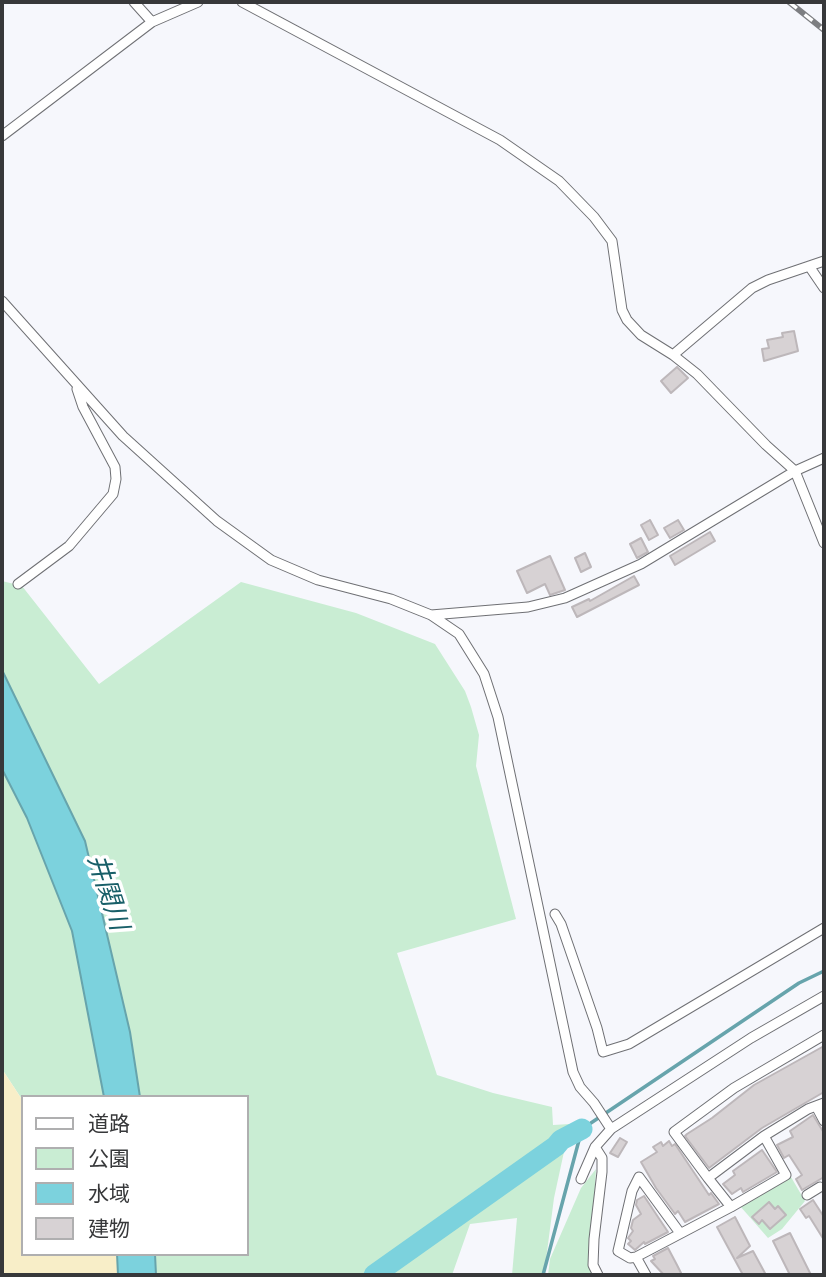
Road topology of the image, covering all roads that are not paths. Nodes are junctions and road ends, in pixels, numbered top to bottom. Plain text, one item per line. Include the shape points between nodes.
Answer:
1 (134, 2) edge
2 (198, 2) edge
3 (242, 2) edge
4 (152, 22) junction
5 (2, 136) edge
6 (824, 261) edge
7 (809, 266) junction
8 (824, 288) edge
9 (2, 301) edge
10 (674, 355) junction
11 (75, 385) junction
12 (824, 458) edge
13 (795, 471) junction
14 (824, 543) edge
15 (18, 584) dead end
16 (431, 615) junction
17 (555, 914) dead end
18 (824, 928) edge
19 (824, 996) edge
20 (824, 1035) edge
21 (820, 1105) edge
22 (824, 1121) edge
23 (610, 1128) junction
24 (764, 1136) junction
25 (595, 1147) junction
26 (708, 1178) junction
27 (581, 1179) dead end
28 (823, 1188) edge
29 (807, 1195) dead end
30 (731, 1207) junction
31 (680, 1233) junction
32 (636, 1257) junction
33 (598, 1275) edge
34 (646, 1275) edge

1 - 4 street
2 - 4 street
3 - 10 street via 500,140 559,181 612,241 627,320 641,335
4 - 5 street
6 - 7 street
7 - 8 street
7 - 10 street via 752,288
9 - 11 street
10 - 13 street
11 - 15 street via 115,467 113,494 69,545
11 - 16 street via 162,473 271,560 318,580
12 - 13 street
13 - 14 street
13 - 16 street via 642,564 565,598 528,607
16 - 23 street via 459,635 484,674 498,717 573,1072
17 - 18 street via 603,1052 629,1044
19 - 23 street
20 - 26 street via 734,1088 674,1132
21 - 22 street
21 - 24 street
23 - 25 street
24 - 26 street
24 - 30 street via 786,1175
25 - 27 street
25 - 33 street via 602,1158 593,1265
26 - 30 street
28 - 29 street
30 - 31 street
31 - 32 street
31 - 32 street via 639,1177 618,1251
32 - 34 street

